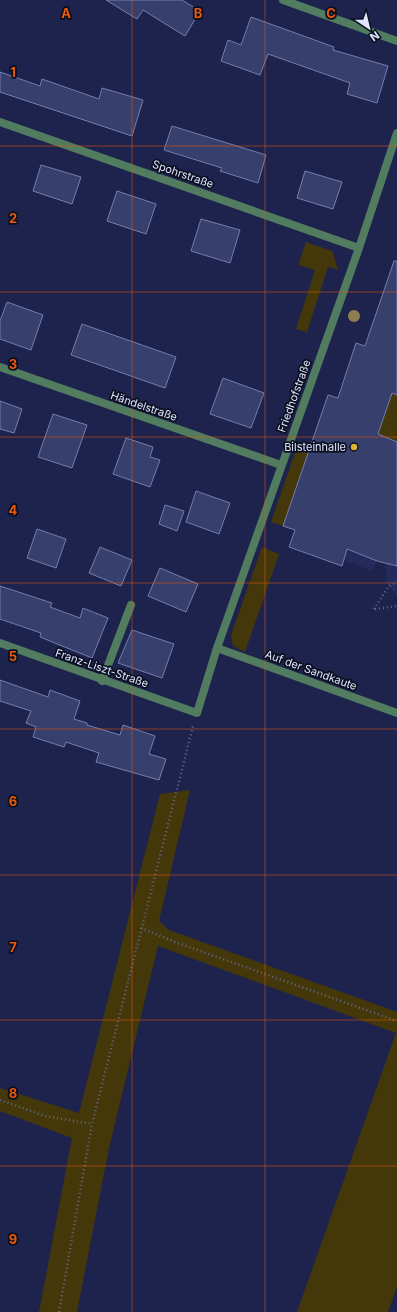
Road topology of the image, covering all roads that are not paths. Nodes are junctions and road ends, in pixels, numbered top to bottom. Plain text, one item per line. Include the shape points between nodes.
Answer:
1 (283, 0) edge
2 (397, 41) edge
3 (0, 122) edge
4 (397, 133) edge
5 (359, 248) junction
6 (0, 367) edge
7 (281, 465) junction
8 (132, 605) dead end
9 (0, 643) edge
10 (217, 648) junction
11 (102, 681) junction
12 (197, 713) joint
13 (397, 714) edge

1 - 2 street
3 - 5 street, Spohrstraße
4 - 5 street, Friedhofstraße
5 - 7 street, Friedhofstraße
6 - 7 street, Händelstraße
7 - 10 street, Friedhofstraße
8 - 11 street
9 - 11 street, Franz-Liszt-Straße
10 - 12 street, Friedhofstraße
10 - 13 street, Auf der Sandkaute
11 - 12 street, Franz-Liszt-Straße

